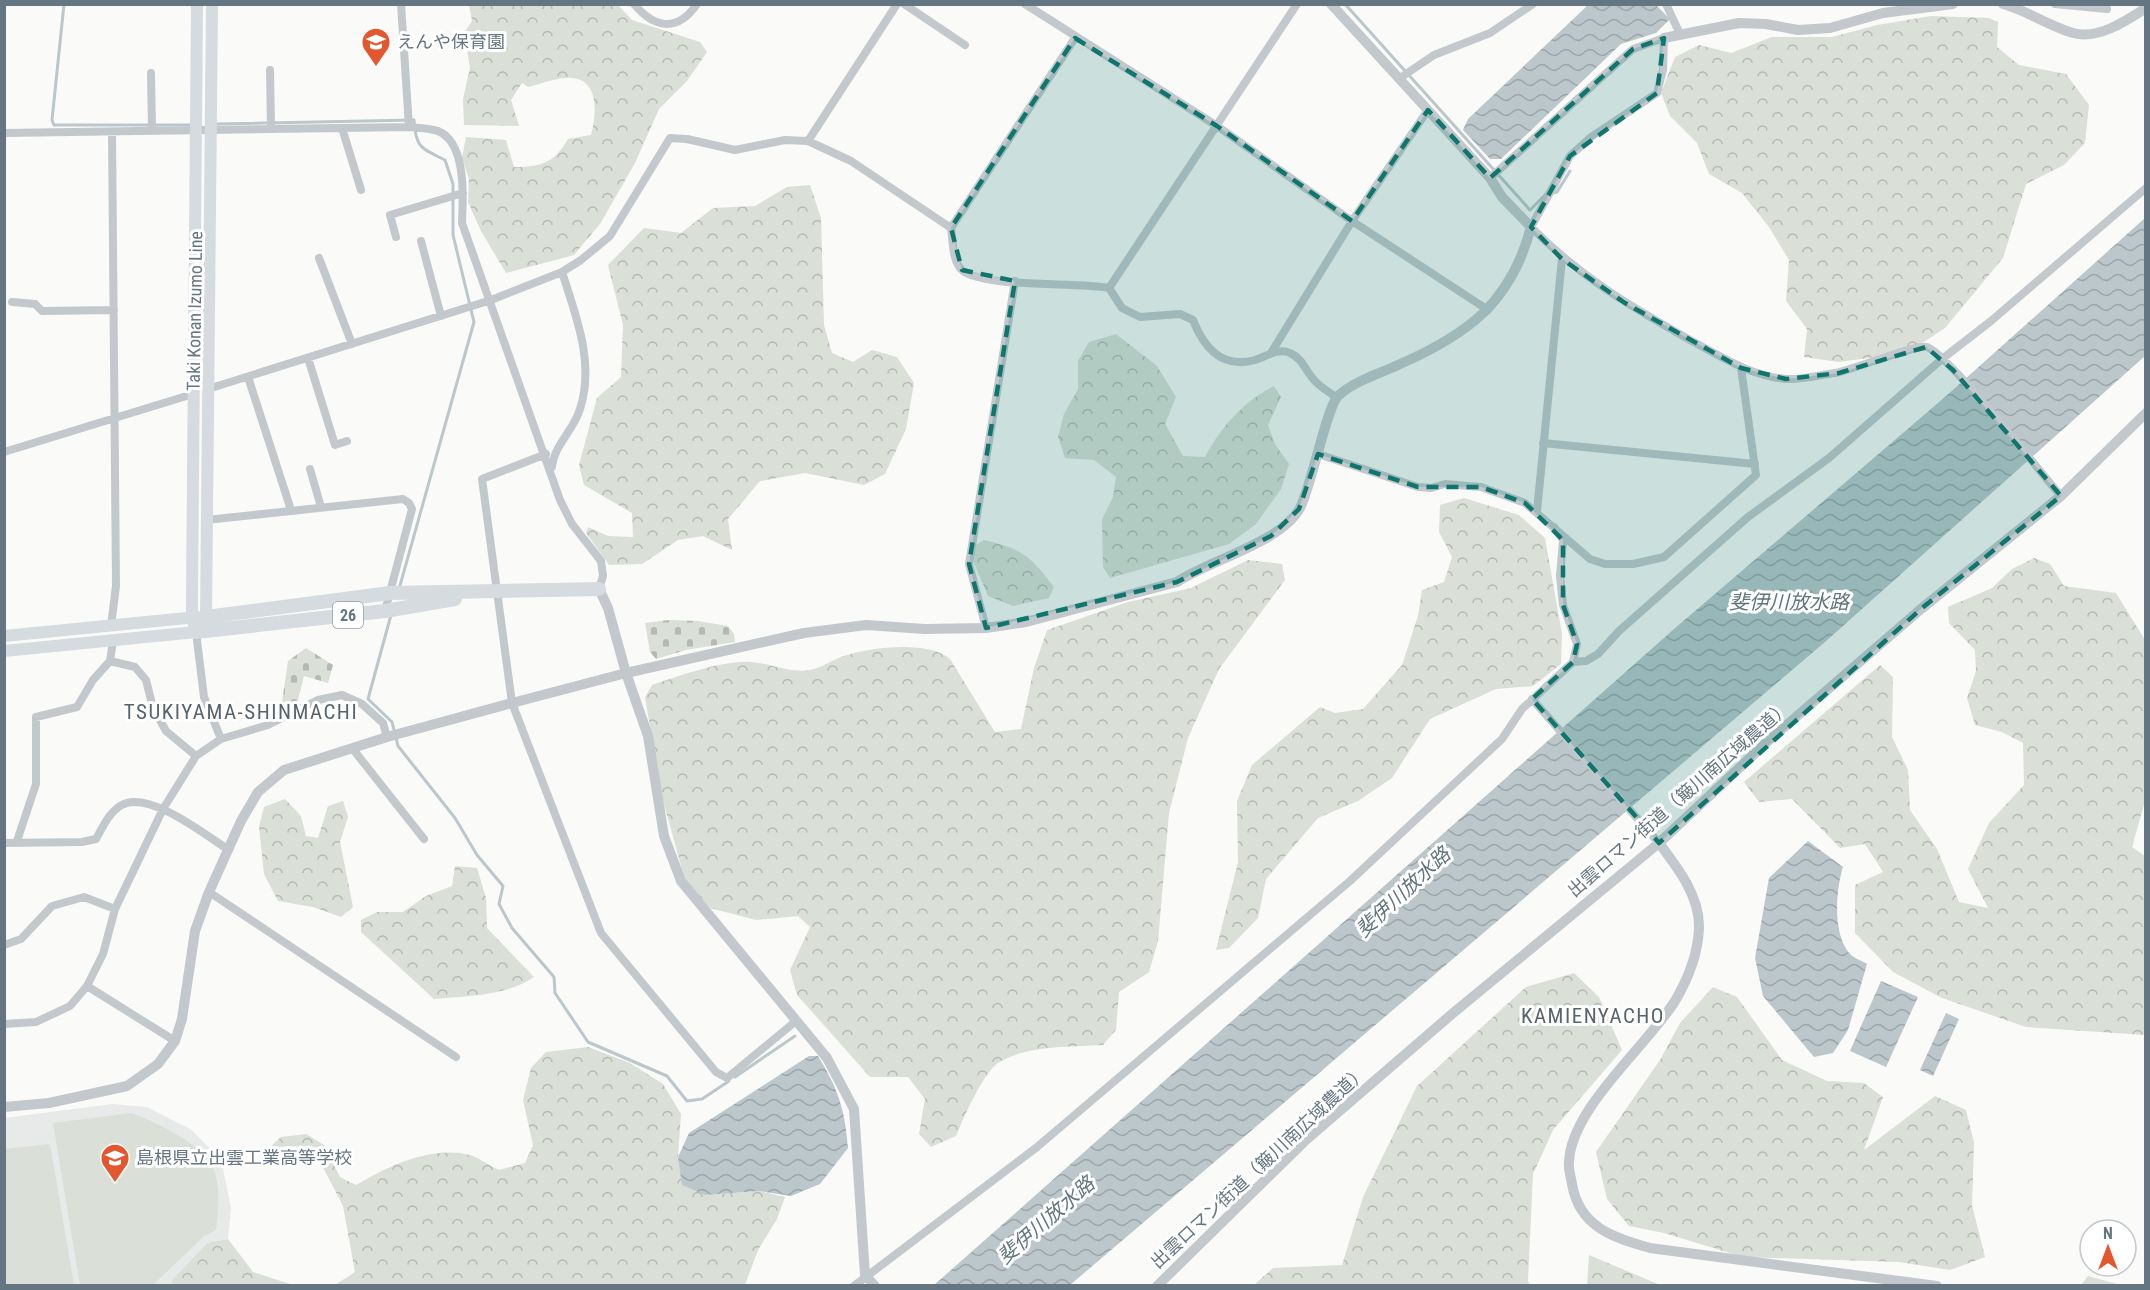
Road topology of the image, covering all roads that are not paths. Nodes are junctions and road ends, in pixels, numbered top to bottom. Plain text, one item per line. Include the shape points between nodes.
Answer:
1 (197, 4) edge
2 (212, 4) edge
3 (401, 4) edge
4 (634, 4) edge
5 (697, 4) edge
6 (897, 4) edge
7 (904, 4) edge
8 (1024, 4) edge
9 (1297, 4) edge
10 (1331, 4) edge
11 (1533, 4) edge
12 (1666, 4) edge
13 (1953, 4) edge
14 (2003, 4) edge
15 (2055, 4) edge
16 (1905, 7) edge
17 (2145, 8) edge
18 (2107, 9) dead end
19 (1680, 34) junction
20 (1075, 38) junction
21 (1664, 38) junction
22 (965, 45) dead end
23 (270, 70) dead end
24 (151, 73) dead end
25 (1400, 78) junction
26 (1428, 110) junction
27 (1216, 126) junction
28 (409, 127) junction
29 (342, 128) junction
30 (271, 129) junction
31 (198, 130) junction
32 (211, 130) junction
33 (152, 131) junction
34 (112, 132) junction
35 (4, 133) edge
36 (808, 141) junction
37 (1490, 178) junction
38 (2145, 188) edge
39 (361, 190) dead end
40 (463, 193) junction
41 (1352, 221) junction
42 (1531, 227) junction
43 (951, 228) junction
44 (396, 237) dead end
45 (421, 241) dead end
46 (319, 258) dead end
47 (1562, 259) junction
48 (562, 272) junction
49 (1015, 281) junction
50 (1109, 288) junction
51 (491, 300) junction
52 (12, 302) dead end
53 (114, 310) junction
54 (1488, 310) junction
55 (441, 316) junction
56 (352, 344) junction
57 (1272, 353) junction
58 (308, 358) junction
59 (1942, 359) junction
60 (1741, 368) junction
61 (248, 376) junction
62 (208, 389) junction
63 (193, 394) junction
64 (1336, 397) junction
65 (2145, 413) edge
66 (115, 417) junction
67 (347, 441) dead end
68 (1543, 443) junction
69 (4, 452) edge
70 (546, 454) junction
71 (1318, 454) junction
72 (1755, 464) junction
73 (310, 470) dead end
74 (552, 471) junction
75 (2061, 496) junction
76 (321, 507) junction
77 (291, 510) junction
78 (1537, 511) junction
79 (206, 520) junction
80 (1554, 527) junction
81 (600, 589) junction
82 (498, 591) junction
83 (390, 593) junction
84 (386, 611) junction
85 (199, 617) junction
86 (111, 626) junction
87 (986, 628) junction
88 (196, 632) junction
89 (4, 636) edge
90 (113, 640) junction
91 (4, 651) edge
92 (110, 661) junction
93 (1573, 662) junction
94 (626, 673) junction
95 (1532, 699) junction
96 (512, 703) junction
97 (387, 736) junction
98 (221, 739) junction
99 (352, 748) junction
100 (196, 756) junction
101 (163, 809) junction
102 (424, 840) dead end
103 (17, 841) junction
104 (4, 843) edge
105 (1659, 843) junction
106 (229, 850) junction
107 (209, 892) junction
108 (115, 909) junction
109 (4, 945) edge
110 (87, 986) junction
111 (795, 1021) junction
112 (4, 1024) edge
113 (175, 1041) junction
114 (456, 1057) dead end
115 (4, 1107) edge
116 (865, 1275) junction
117 (855, 1286) edge
118 (875, 1286) edge
119 (1157, 1286) edge
120 (1937, 1286) edge

1 - 31 main road, Taki Konan Izumo Line
2 - 32 main road, Taki Konan Izumo Line
3 - 28 street
4 - 5 street via 654,23 669,26
6 - 36 street
7 - 22 street
8 - 20 street
9 - 27 street
10 - 25 street
11 - 25 street via 1491,33 1434,55
12 - 19 street
13 - 16 street
14 - 17 street via 2074,34 2105,31
15 - 18 street
16 - 19 street via 1830,28 1798,30 1739,23
19 - 21 street
20 - 27 street
20 - 43 street
21 - 37 street via 1633,49
21 - 42 street via 1663,70 1657,93 1591,137 1570,156
23 - 30 street
24 - 33 street
25 - 26 street
26 - 37 street
26 - 41 street
27 - 41 street
27 - 50 street
28 - 29 street
28 - 40 street via 438,131 450,141 464,176
29 - 30 street
29 - 39 street
30 - 32 street
31 - 32 street
31 - 33 street
31 - 63 main road, Taki Konan Izumo Line
32 - 62 main road, Taki Konan Izumo Line
33 - 34 street
34 - 35 street
34 - 53 street
36 - 43 street via 851,161
36 - 48 street via 785,140 735,150 670,138 610,236
37 - 42 street
38 - 59 street
40 - 44 street via 390,215
40 - 51 street via 462,223
41 - 54 street
41 - 57 street
42 - 47 street
42 - 54 street via 1524,252
43 - 49 street via 955,260 962,270 984,278
45 - 55 street
46 - 56 street
47 - 60 street via 1625,303
47 - 68 street
48 - 51 street
48 - 74 street via 585,354 584,395 580,411 553,456
49 - 50 street
49 - 87 street via 969,564
50 - 57 street via 1122,308 1140,317 1180,314 1193,320 1202,341 1218,357 1235,362
51 - 55 street
51 - 70 street
52 - 53 street via 35,304 42,311
53 - 66 street
54 - 64 street via 1457,336
55 - 56 street
56 - 58 street
57 - 64 street via 1288,352 1303,361 1314,380
58 - 61 street
58 - 67 street via 335,445
59 - 60 street via 1926,347 1917,347 1839,373 1786,379
59 - 75 street
59 - 93 street via 1829,458 1748,517 1598,654 1586,662
60 - 72 street
61 - 62 street
61 - 77 street
62 - 79 main road, Taki Konan Izumo Line
63 - 66 street
63 - 85 main road, Taki Konan Izumo Line
64 - 71 street
65 - 75 street, 出雲ロマン街道（簸川南広域農道）
66 - 69 street
66 - 86 street via 116,586
68 - 72 street
68 - 78 street
70 - 74 street
70 - 82 street via 482,479
71 - 78 street via 1418,487 1481,487
71 - 87 street via 1299,509 1271,536 1177,582 1038,619
72 - 80 street via 1756,476 1664,557 1633,564 1605,564 1590,559
73 - 76 street
74 - 81 street via 572,524 601,561
75 - 105 street, 出雲ロマン街道（簸川南広域農道） via 1921,609 1767,742
76 - 77 street
76 - 83 street via 403,499 409,503 412,509
77 - 79 street
78 - 80 street
79 - 85 main road, Taki Konan Izumo Line
80 - 93 street via 1563,540 1561,585 1563,605 1577,644
81 - 82 main road, 26
81 - 94 street
82 - 83 main road, 26
82 - 84 main road, 26
82 - 96 street
83 - 84 street
83 - 85 main road, 26
84 - 88 main road, 26
85 - 86 main road
85 - 88 main road
86 - 89 main road
87 - 94 street via 866,625 804,633
88 - 90 main road
88 - 98 street via 204,697
90 - 91 main road
90 - 92 street
92 - 100 street via 135,667 146,680 153,708 166,731
92 - 103 street via 77,707 36,717 36,784
93 - 95 street
94 - 96 street
94 - 111 street via 648,736 664,836 681,881
95 - 105 street
95 - 116 street via 1502,740 1350,881 1037,1147
96 - 97 street
96 - 111 street via 601,933 716,1072 727,1078
97 - 98 street via 383,723 362,704 342,695 318,700 268,725
97 - 99 street
98 - 100 street
99 - 102 street
99 - 106 street via 284,770 275,777 258,792
100 - 101 street
101 - 103 street via 151,803 123,804 110,814 96,839
101 - 106 street
101 - 108 street
103 - 104 street
105 - 119 street, 出雲ロマン街道（簸川南広域農道） via 1306,1140
105 - 120 street via 1687,884 1694,903 1699,926 1696,950 1674,1002 1591,1106 1576,1135 1568,1161 1580,1209 1593,1225 1612,1237 1650,1248
106 - 107 street
107 - 113 street via 195,931
107 - 114 street
108 - 109 street via 84,897 52,906 21,939
108 - 110 street via 103,954
110 - 112 street via 70,1006 36,1022
110 - 113 street
111 - 116 street via 827,1058 855,1109
113 - 115 street via 158,1064 127,1086 49,1103
116 - 117 street
116 - 118 street

